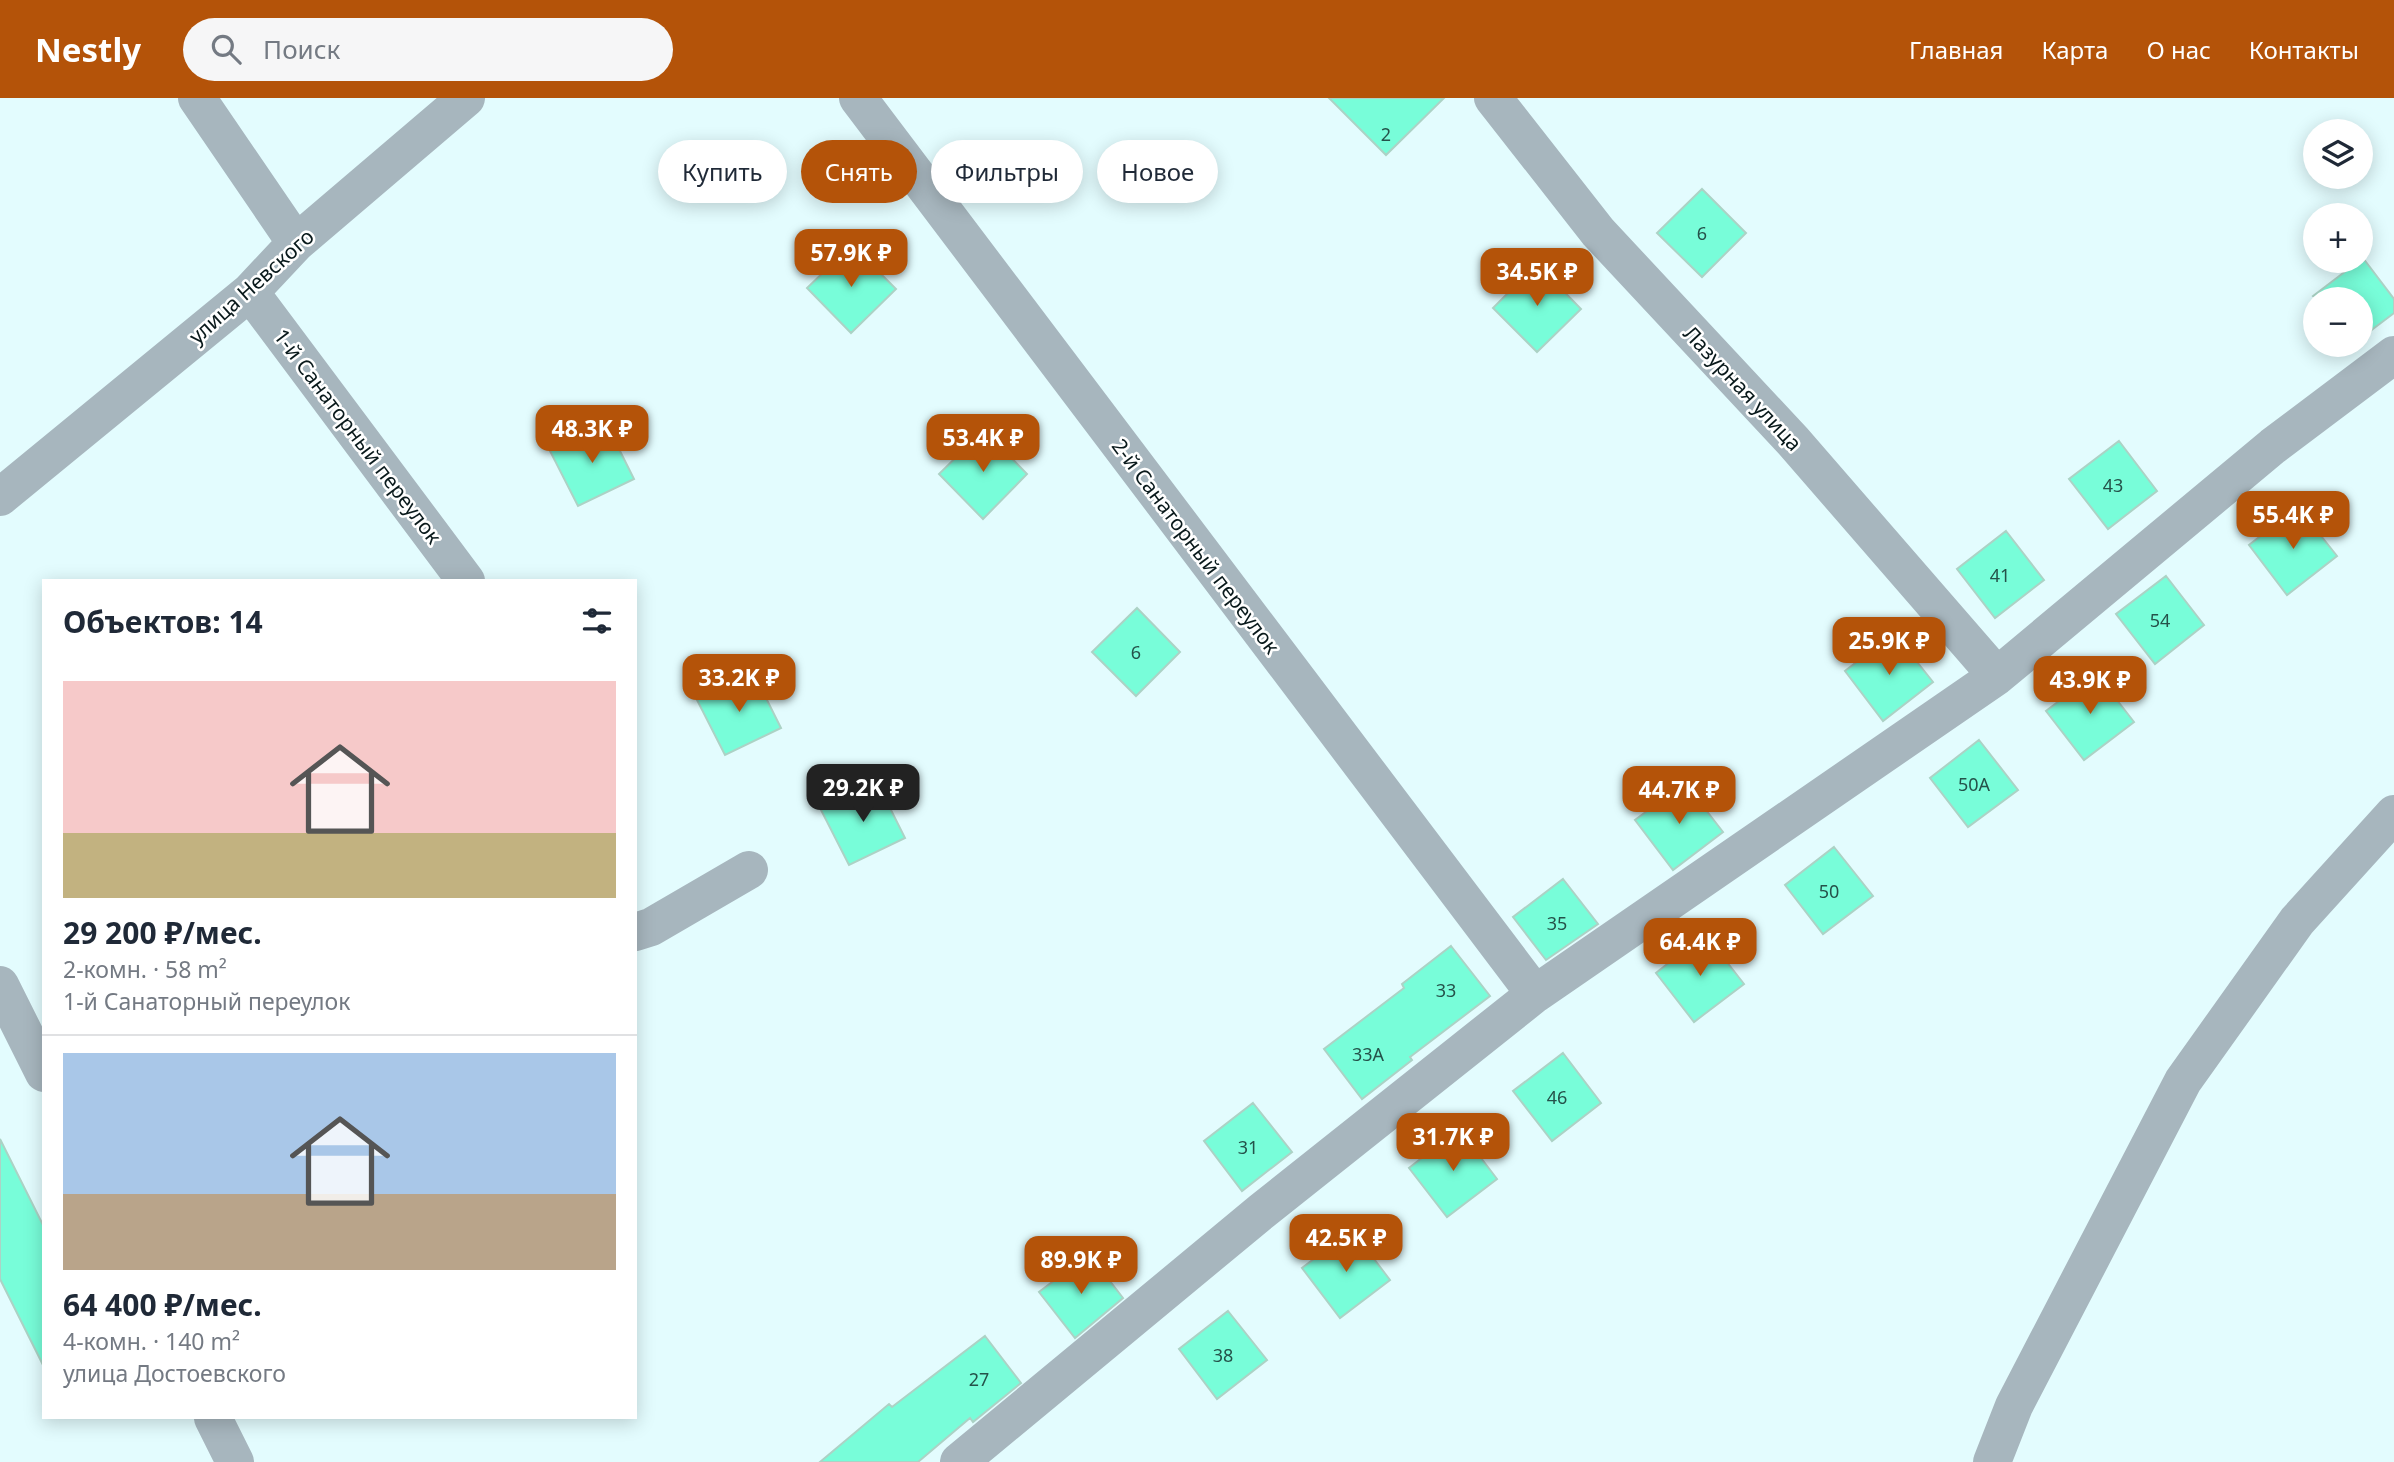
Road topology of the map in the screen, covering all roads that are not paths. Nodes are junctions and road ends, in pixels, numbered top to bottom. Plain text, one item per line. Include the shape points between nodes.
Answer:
1 (197, 98) edge
2 (466, 98) edge
3 (858, 98) edge
4 (1493, 98) edge
5 (296, 243) junction
6 (250, 292) junction
7 (2394, 355) edge
8 (0, 497) edge
9 (465, 579) edge
10 (1997, 676) junction
11 (2394, 814) edge
12 (749, 870) dead end
13 (637, 931) edge
14 (0, 985) edge
15 (1535, 994) junction
16 (42, 1069) edge
17 (214, 1419) edge
18 (235, 1462) edge
19 (959, 1462) edge
20 (1992, 1462) edge

1 - 5 street
2 - 5 street, улица Невского
3 - 15 street, 2-й Санаторный переулок
4 - 10 street, Лазурная улица via 1598,232 1793,441
5 - 6 street, улица Невского
6 - 8 street, улица Невского
6 - 9 street, 1-й Санаторный переулок
7 - 10 street via 2273,446
10 - 15 street
11 - 20 street via 2297,921 2183,1081 2014,1406
12 - 13 street
14 - 16 street
15 - 19 street via 1262,1211
17 - 18 street

